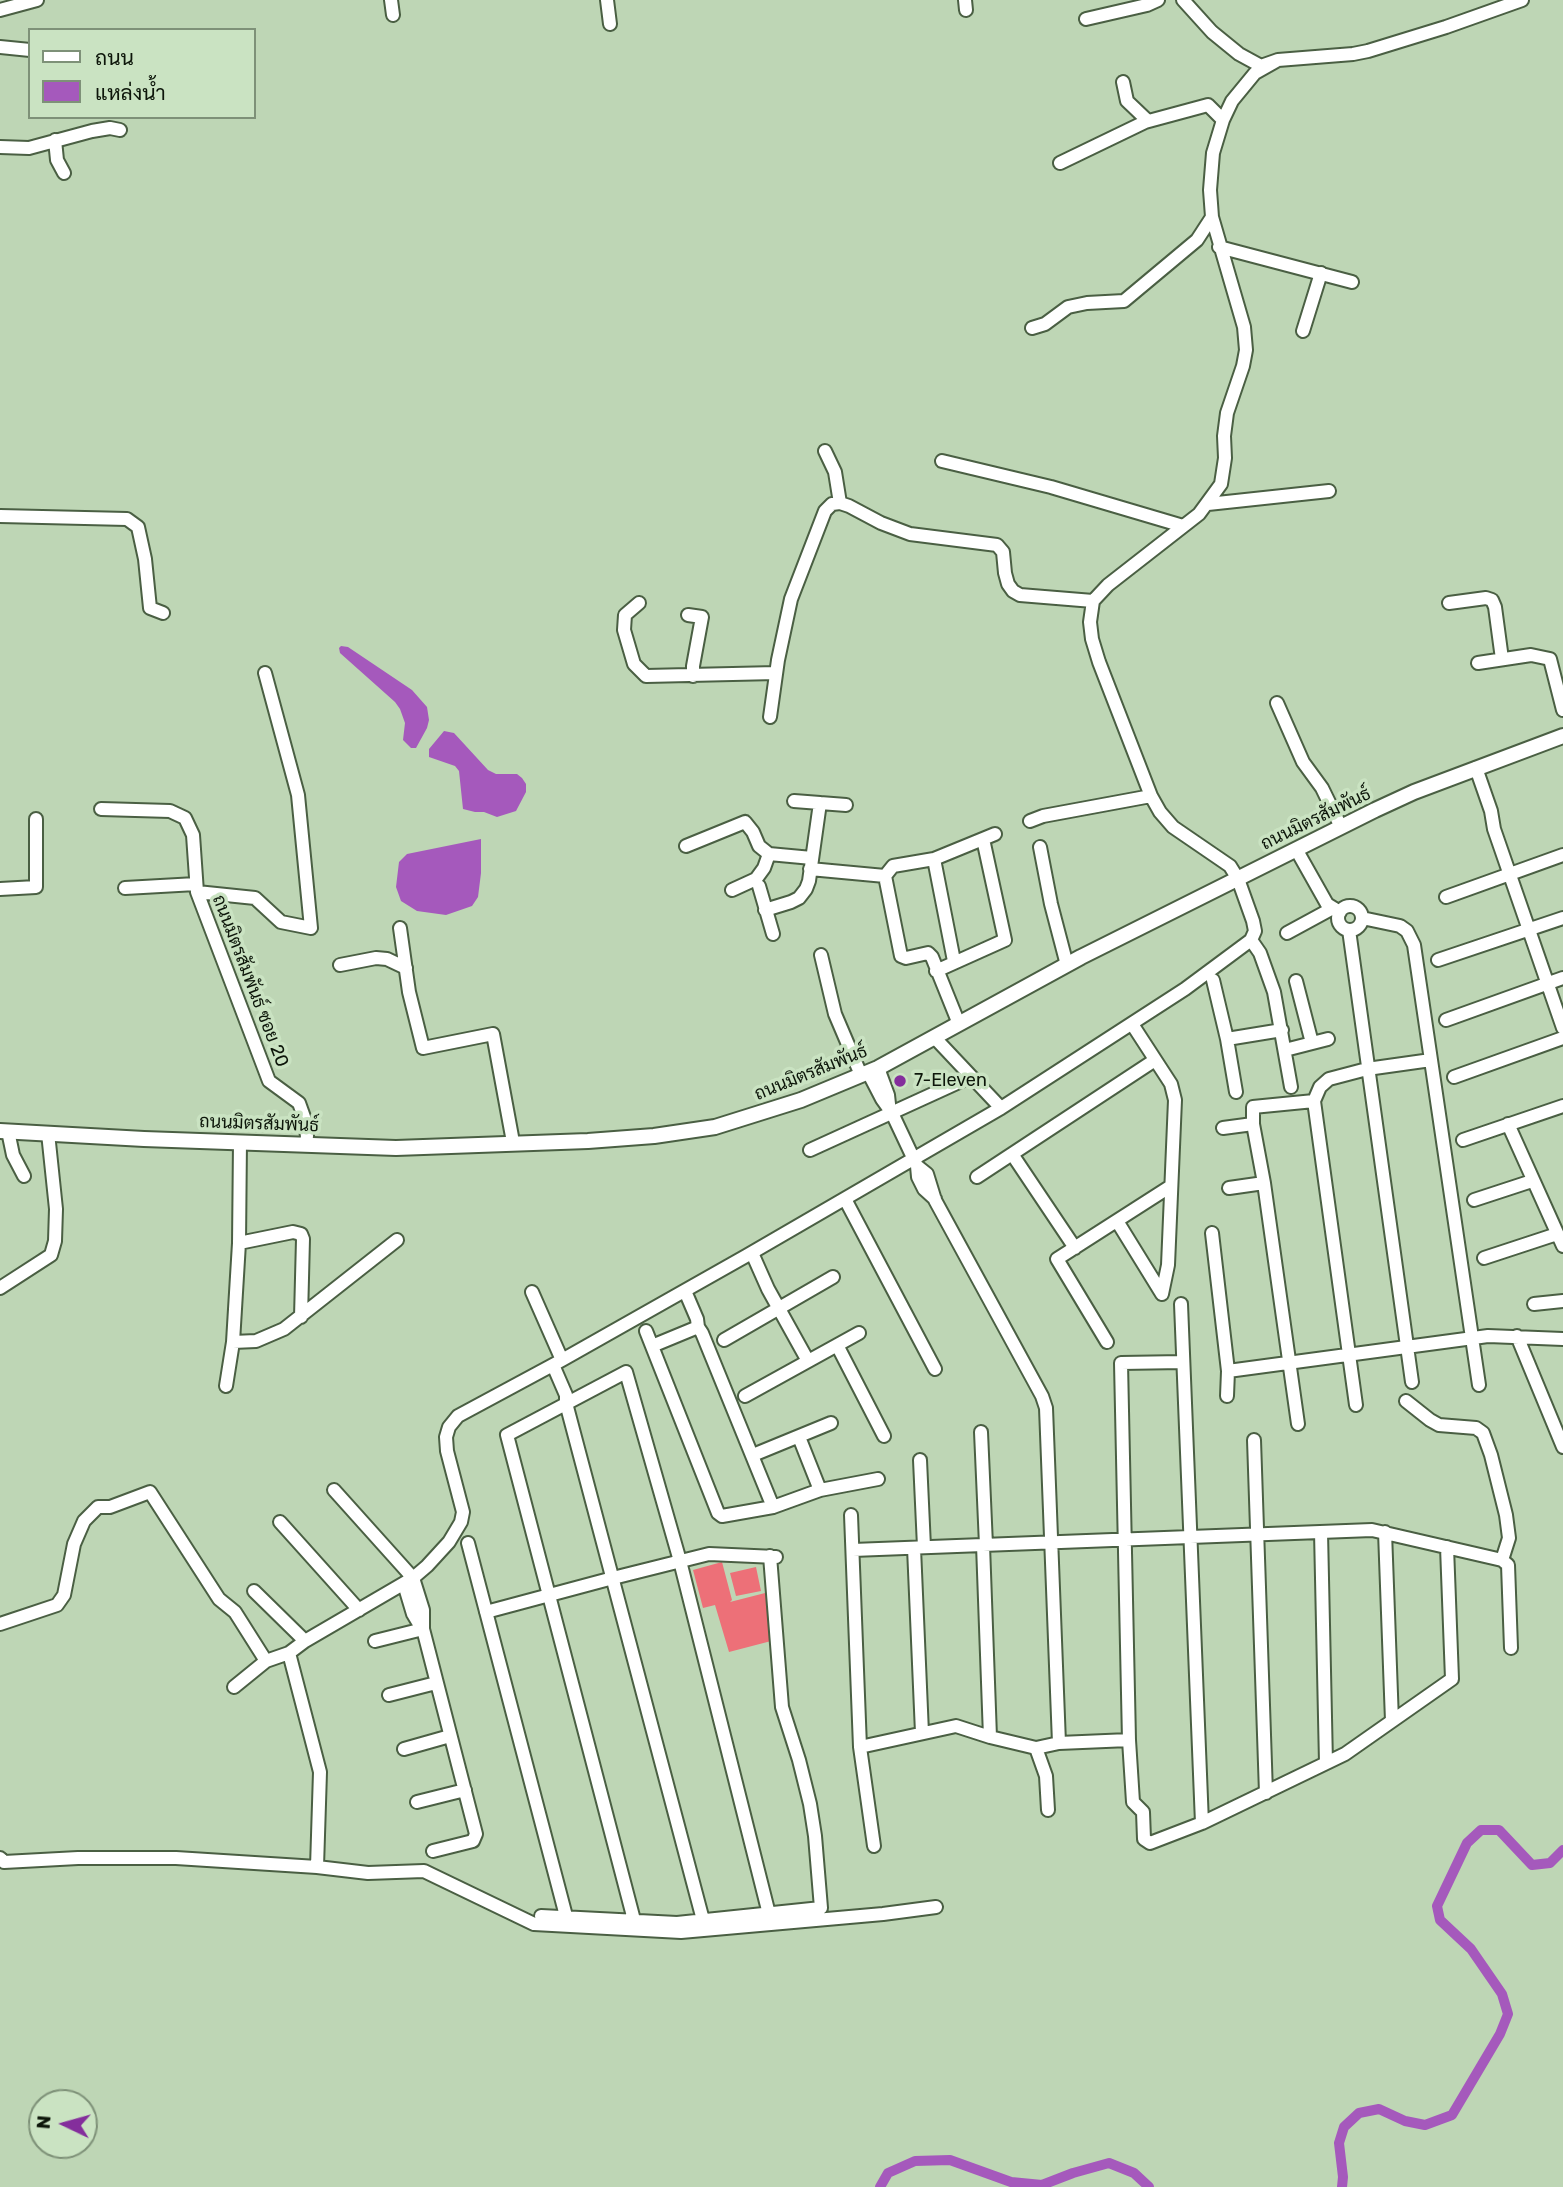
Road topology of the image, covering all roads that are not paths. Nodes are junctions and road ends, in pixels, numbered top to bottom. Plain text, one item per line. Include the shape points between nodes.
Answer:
1 (37, 0) edge
2 (391, 0) edge
3 (607, 0) edge
4 (1158, 0) edge
5 (1183, 0) edge
6 (1522, 0) edge
7 (0, 10) edge
8 (393, 15) dead end
9 (1086, 19) dead end
10 (610, 24) dead end
11 (0, 47) edge
12 (28, 50) edge
13 (1278, 60) junction
14 (1124, 82) dead end
15 (1223, 120) junction
16 (1148, 121) junction
17 (114, 125) edge
18 (55, 140) junction
19 (0, 148) edge
20 (1060, 163) dead end
21 (64, 173) dead end
22 (1212, 217) junction
23 (1219, 247) junction
24 (1321, 272) junction
25 (1352, 282) dead end
26 (1032, 328) dead end
27 (1303, 331) dead end
28 (825, 451) dead end
29 (942, 461) dead end
30 (1329, 491) dead end
31 (840, 503) junction
32 (1208, 504) junction
33 (0, 516) edge
34 (1183, 526) junction
35 (1093, 601) junction
36 (639, 603) dead end
37 (1450, 603) dead end
38 (163, 612) dead end
39 (688, 615) dead end
40 (1502, 659) junction
41 (1478, 663) dead end
42 (265, 673) dead end
43 (776, 674) junction
44 (693, 676) junction
45 (1277, 704) dead end
46 (1563, 710) edge
47 (770, 718) dead end
48 (1563, 736) edge
49 (1472, 769) junction
50 (1151, 796) junction
51 (794, 801) dead end
52 (820, 803) junction
53 (846, 805) dead end
54 (101, 810) dead end
55 (36, 819) dead end
56 (1030, 821) dead end
57 (1341, 827) junction
58 (686, 846) dead end
59 (1040, 847) dead end
60 (1299, 847) junction
61 (769, 854) junction
62 (1563, 855) edge
63 (934, 859) junction
64 (811, 864) junction
65 (1510, 874) junction
66 (885, 876) junction
67 (1238, 879) junction
68 (759, 886) dead end
69 (125, 888) dead end
70 (197, 888) junction
71 (0, 889) edge
72 (732, 890) dead end
73 (1446, 897) dead end
74 (765, 910) junction
75 (1336, 910) junction
76 (1362, 918) junction
77 (1563, 918) edge
78 (400, 928) dead end
79 (1349, 930) junction
80 (1529, 930) junction
81 (1286, 933) dead end
82 (773, 934) dead end
83 (1251, 940) junction
84 (821, 955) dead end
85 (1438, 960) dead end
86 (954, 961) junction
87 (340, 965) dead end
88 (1067, 965) junction
89 (406, 968) junction
90 (936, 971) junction
91 (1563, 978) edge
92 (1213, 980) dead end
93 (1296, 981) dead end
94 (1547, 983) junction
95 (1446, 1020) dead end
96 (959, 1024) junction
97 (1132, 1024) junction
98 (1563, 1028) edge
99 (1282, 1030) junction
100 (935, 1038) junction
101 (1563, 1038) edge
102 (1328, 1039) dead end
103 (1227, 1040) junction
104 (1312, 1043) junction
105 (1285, 1050) junction
106 (1155, 1060) junction
107 (1430, 1060) junction
108 (1367, 1069) junction
109 (869, 1072) junction
110 (971, 1077) junction
111 (1454, 1077) dead end
112 (1291, 1087) dead end
113 (1237, 1092) dead end
114 (1314, 1101) junction
115 (1563, 1106) edge
116 (1001, 1108) junction
117 (891, 1110) junction
118 (1253, 1124) junction
119 (1508, 1124) junction
120 (1223, 1128) dead end
121 (4, 1131) edge
122 (48, 1133) junction
123 (1463, 1140) dead end
124 (240, 1142) junction
125 (513, 1142) junction
126 (306, 1144) junction
127 (810, 1150) dead end
128 (1012, 1154) junction
129 (915, 1163) junction
130 (24, 1176) dead end
131 (977, 1177) dead end
132 (1532, 1181) junction
133 (1264, 1183) junction
134 (1171, 1186) junction
135 (1230, 1188) dead end
136 (845, 1199) junction
137 (1475, 1200) dead end
138 (1116, 1220) junction
139 (1212, 1233) dead end
140 (1557, 1234) junction
141 (397, 1240) dead end
142 (239, 1243) junction
143 (1563, 1246) edge
144 (1075, 1248) junction
145 (749, 1254) junction
146 (1484, 1258) dead end
147 (833, 1276) dead end
148 (0, 1288) edge
149 (531, 1292) dead end
150 (683, 1292) junction
151 (1563, 1301) edge
152 (1181, 1304) dead end
153 (1534, 1304) dead end
154 (779, 1308) junction
155 (301, 1317) junction
156 (698, 1327) junction
157 (646, 1331) dead end
158 (859, 1332) dead end
159 (1517, 1336) junction
160 (1471, 1338) junction
161 (1563, 1339) edge
162 (724, 1340) dead end
163 (233, 1342) junction
164 (1107, 1342) dead end
165 (837, 1345) junction
166 (652, 1346) junction
167 (1406, 1347) junction
168 (1348, 1355) junction
169 (808, 1361) junction
170 (1183, 1362) junction
171 (1290, 1362) junction
172 (553, 1365) junction
173 (935, 1369) dead end
174 (1228, 1371) junction
175 (1412, 1382) dead end
176 (1479, 1385) dead end
177 (226, 1386) dead end
178 (745, 1396) dead end
179 (1227, 1396) dead end
180 (1406, 1401) dead end
181 (566, 1404) junction
182 (1356, 1405) dead end
183 (831, 1423) dead end
184 (1298, 1424) dead end
185 (981, 1432) dead end
186 (884, 1436) dead end
187 (799, 1437) junction
188 (1254, 1440) dead end
189 (1563, 1447) edge
190 (753, 1455) junction
191 (920, 1460) dead end
192 (878, 1479) dead end
193 (334, 1490) dead end
194 (820, 1490) junction
195 (773, 1507) junction
196 (851, 1515) dead end
197 (280, 1522) dead end
198 (1321, 1532) junction
199 (1385, 1532) junction
200 (1256, 1534) junction
201 (1192, 1537) junction
202 (1124, 1539) junction
203 (1053, 1542) junction
204 (468, 1543) dead end
205 (985, 1545) junction
206 (1447, 1547) junction
207 (919, 1548) junction
208 (853, 1550) junction
209 (1502, 1560) junction
210 (680, 1561) junction
211 (613, 1578) junction
212 (409, 1581) junction
213 (254, 1591) dead end
214 (548, 1596) junction
215 (359, 1611) junction
216 (486, 1612) junction
217 (0, 1625) edge
218 (423, 1629) junction
219 (304, 1641) junction
220 (375, 1641) dead end
221 (1511, 1648) dead end
222 (289, 1653) junction
223 (266, 1661) junction
224 (436, 1683) junction
225 (234, 1686) dead end
226 (389, 1695) dead end
227 (1392, 1721) junction
228 (922, 1732) junction
229 (450, 1736) junction
230 (990, 1737) junction
231 (1129, 1740) junction
232 (1059, 1743) junction
233 (860, 1747) junction
234 (1036, 1748) junction
235 (404, 1749) dead end
236 (1326, 1763) junction
237 (465, 1790) junction
238 (1266, 1793) junction
239 (417, 1802) dead end
240 (1048, 1810) dead end
241 (1202, 1823) junction
242 (874, 1846) dead end
243 (433, 1851) dead end
244 (0, 1858) edge
245 (317, 1867) junction
246 (936, 1907) dead end
247 (769, 1914) junction
248 (541, 1916) dead end
249 (566, 1916) junction
250 (634, 1920) junction
251 (703, 1920) junction

1 - 7 street
2 - 8 street
3 - 10 street
4 - 9 street
5 - 13 street via 1238,54 1261,66
6 - 13 street via 1368,51
11 - 12 street
13 - 15 street via 1255,73 1232,100
14 - 16 street via 1127,101
15 - 16 street via 1208,105
15 - 22 street via 1213,153
16 - 20 street
17 - 18 street
18 - 19 street via 29,148
18 - 21 street
22 - 23 street
22 - 26 street via 1197,240 1124,301 1068,307
23 - 24 street
23 - 32 street via 1244,327 1246,350 1227,413 1221,484
24 - 25 street
24 - 27 street
28 - 31 street via 835,472
29 - 34 street
30 - 32 street
31 - 35 street via 898,530 997,545 1003,552 1008,584 1020,595
31 - 43 street via 825,511 803,565 791,598
32 - 34 street
33 - 38 street via 127,519 138,527 150,608
34 - 35 street
35 - 50 street via 1092,639
36 - 44 street via 624,620 634,664 646,676
37 - 40 street via 1492,600
39 - 44 street via 702,617
40 - 41 street
40 - 46 street via 1531,655 1550,659
42 - 70 street via 298,795 312,928 281,922 255,898
43 - 44 street
43 - 47 street
45 - 57 street via 1303,762
48 - 49 street, ถนนมิตรสัมพันธ์
49 - 57 street, ถนนมิตรสัมพันธ์
49 - 65 street via 1491,811
50 - 56 street
50 - 67 street via 1173,827 1230,866
51 - 52 street
52 - 53 street
52 - 64 street
54 - 70 street, ถนนมิตรสัมพันธ์ ซอย 20 via 170,811 185,818 193,835
55 - 71 street via 36,887
57 - 60 street, ถนนมิตรสัมพันธ์
58 - 61 street via 745,822
59 - 88 street
60 - 67 street, ถนนมิตรสัมพันธ์
60 - 75 street
61 - 64 street
61 - 72 street via 756,879
62 - 65 street
63 - 66 street via 893,866
63 - 86 street
63 - 86 street via 989,837 1005,940
64 - 66 street
64 - 74 street via 806,889 799,898
65 - 73 street
65 - 80 street
66 - 90 street via 901,956 928,953
67 - 83 street via 1255,931
67 - 88 street, ถนนมิตรสัมพันธ์
68 - 74 street
69 - 70 street
70 - 126 street, ถนนมิตรสัมพันธ์ ซอย 20 via 269,1081 299,1103
74 - 82 street
75 - 76 street via 1354,906
75 - 79 street via 1339,923
75 - 81 street
76 - 79 street via 1360,926
76 - 107 street via 1400,926 1412,937
77 - 80 street
78 - 89 street
79 - 108 street
80 - 85 street
80 - 94 street
83 - 97 street
83 - 99 street via 1274,992
84 - 109 street via 835,1014
86 - 90 street
87 - 89 street via 376,958
88 - 96 street, ถนนมิตรสัมพันธ์
89 - 125 street via 423,1048 493,1034
90 - 96 street
91 - 94 street
92 - 103 street
93 - 104 street
94 - 95 street
94 - 98 street
96 - 100 street, ถนนมิตรสัมพันธ์
97 - 106 street
97 - 116 street
99 - 103 street
99 - 105 street
100 - 109 street, ถนนมิตรสัมพันธ์
100 - 110 street
101 - 111 street
102 - 104 street
103 - 113 street
104 - 105 street
105 - 112 street
106 - 128 street
106 - 134 street via 1171,1084 1175,1100
107 - 108 street
107 - 160 street
108 - 114 street via 1329,1079
108 - 167 street
109 - 117 street via 888,1095
109 - 125 street, ถนนมิตรสัมพันธ์ via 715,1128 588,1141
110 - 116 street
110 - 117 street
114 - 118 street via 1253,1107
114 - 168 street
115 - 119 street
116 - 129 street
117 - 127 street
117 - 129 street
118 - 120 street
118 - 133 street
119 - 123 street
119 - 132 street
121 - 122 street, ถนนมิตรสัมพันธ์
121 - 130 street
122 - 124 street, ถนนมิตรสัมพันธ์
122 - 148 street via 55,1209 51,1255
124 - 126 street, ถนนมิตรสัมพันธ์
124 - 142 street
125 - 126 street, ถนนมิตรสัมพันธ์ via 396,1148
128 - 131 street
128 - 144 street
129 - 136 street
129 - 203 street via 924,1189 935,1200 1042,1396
132 - 137 street
132 - 140 street
133 - 135 street
133 - 171 street
134 - 138 street
134 - 138 street via 1168,1265 1162,1294
136 - 145 street
136 - 173 street
138 - 144 street
139 - 174 street
140 - 143 street
140 - 146 street
141 - 155 street
142 - 155 street via 301,1234
142 - 163 street
144 - 164 street via 1057,1259
145 - 150 street
145 - 154 street
147 - 154 street
149 - 172 street
150 - 156 street
150 - 172 street
151 - 153 street
152 - 170 street
154 - 162 street
154 - 169 street
155 - 163 street via 261,1340
156 - 166 street
156 - 190 street
157 - 166 street
158 - 165 street
159 - 160 street
159 - 161 street
159 - 189 street
160 - 167 street
160 - 176 street
163 - 177 street
165 - 169 street
165 - 186 street
166 - 195 street via 718,1513 730,1516
167 - 168 street
167 - 175 street
168 - 171 street
168 - 182 street
169 - 178 street
170 - 201 street
170 - 202 street via 1121,1363
171 - 174 street
171 - 184 street
172 - 181 street
172 - 212 street via 458,1416 449,1427 447,1451 463,1512 461,1522 449,1542
174 - 179 street
180 - 209 street via 1438,1424 1476,1428 1483,1433 1506,1515 1509,1538
181 - 210 street via 626,1371
181 - 211 street
181 - 214 street via 507,1435
183 - 187 street
185 - 205 street
187 - 190 street
187 - 194 street
188 - 200 street
190 - 195 street
191 - 207 street
192 - 194 street
193 - 212 street
194 - 195 street
196 - 208 street
197 - 215 street
198 - 199 street
198 - 200 street
198 - 236 street
199 - 206 street
199 - 227 street
200 - 201 street
200 - 238 street
201 - 202 street
201 - 241 street
202 - 203 street
202 - 231 street
203 - 205 street
203 - 232 street
204 - 216 street
205 - 207 street
205 - 230 street
206 - 209 street
206 - 227 street via 1452,1679
207 - 208 street
207 - 228 street
208 - 233 street
209 - 221 street via 1508,1565
210 - 211 street
210 - 247 street
210 - 247 street via 709,1554 773,1557 782,1707 810,1804 821,1908
211 - 214 street
211 - 251 street
212 - 215 street
212 - 218 street via 423,1610
213 - 219 street
214 - 216 street
214 - 250 street
215 - 219 street
216 - 249 street
217 - 223 street via 57,1605 64,1595 74,1544 84,1521 98,1507 150,1492 219,1599 235,1612
218 - 220 street
218 - 224 street
219 - 222 street
222 - 223 street
222 - 245 street via 320,1772
223 - 225 street
224 - 226 street
224 - 229 street
227 - 236 street
228 - 230 street via 956,1726
228 - 233 street
229 - 235 street
229 - 237 street
230 - 234 street
231 - 232 street
231 - 241 street via 1133,1802 1143,1812 1144,1839 1150,1843
232 - 234 street
233 - 242 street
234 - 240 street via 1046,1776
236 - 238 street
237 - 239 street
237 - 243 street via 476,1834 473,1841
238 - 241 street
244 - 245 street via 4,1862 176,1858
245 - 246 street via 424,1871 534,1924 681,1933
247 - 251 street
248 - 249 street
249 - 250 street
250 - 251 street

